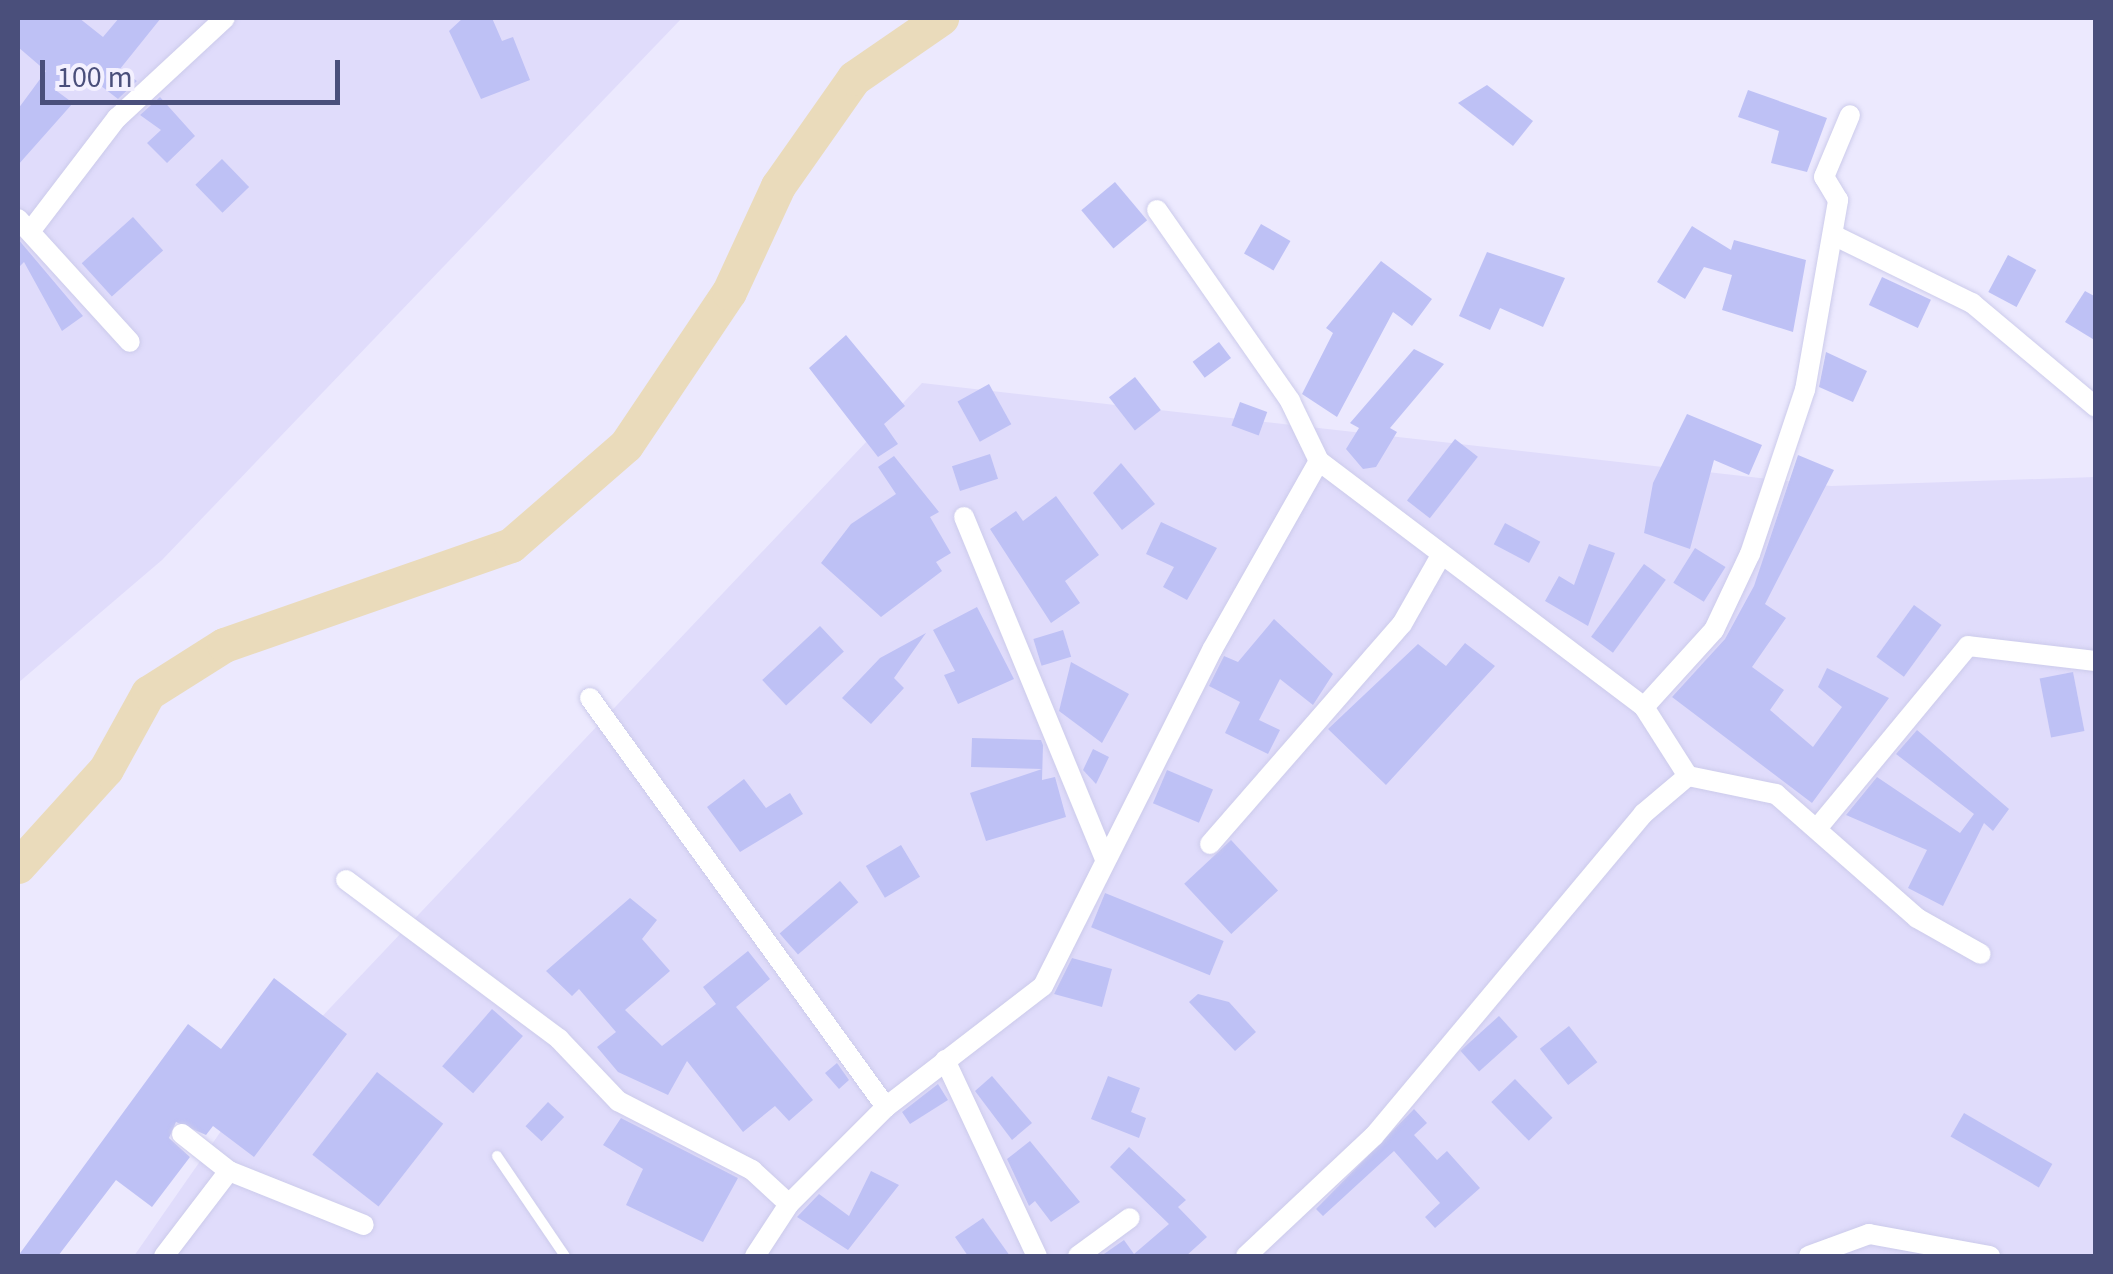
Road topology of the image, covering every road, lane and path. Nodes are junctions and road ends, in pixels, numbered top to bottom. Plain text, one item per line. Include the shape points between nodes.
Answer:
1 (225, 18) edge
2 (1850, 115) dead end
3 (1157, 210) dead end
4 (25, 224) edge
5 (1835, 236) junction
6 (130, 342) dead end
7 (2096, 408) edge
8 (1319, 461) junction
9 (964, 517) dead end
10 (1440, 557) junction
11 (2096, 662) edge
12 (590, 698) dead end
13 (1644, 708) junction
14 (1688, 776) junction
15 (1820, 824) junction
16 (1210, 844) dead end
17 (1104, 857) junction
18 (346, 880) dead end
19 (1981, 954) dead end
20 (945, 1060) junction
21 (886, 1108) junction
22 (182, 1134) dead end
23 (497, 1156) dead end
24 (230, 1170) junction
25 (789, 1204) junction
26 (1130, 1218) dead end
27 (364, 1225) dead end
28 (164, 1256) edge
29 (565, 1256) edge
30 (755, 1256) edge
31 (1038, 1256) edge
32 (1078, 1256) edge
33 (1246, 1256) edge
34 (1809, 1256) edge
35 (1990, 1256) edge

1 - 4 street via 117,118
2 - 5 street via 1824,177 1838,200
3 - 8 street via 1290,401
4 - 6 street
5 - 7 street via 1972,303
5 - 13 street via 1805,390 1750,554 1714,630
8 - 10 street
8 - 17 street
9 - 17 street
10 - 13 street
10 - 16 street via 1402,624
11 - 15 street via 1968,646
12 - 21 street
13 - 14 street
14 - 15 street via 1776,794
14 - 33 street via 1642,814 1374,1136
15 - 19 street via 1917,918
17 - 20 street via 1042,986
18 - 25 street via 559,1039 618,1100 752,1170
20 - 21 street
20 - 31 street
21 - 25 street
22 - 24 street
23 - 29 lane
24 - 27 street
24 - 28 street
25 - 30 street
26 - 32 street
34 - 35 street via 1869,1234

